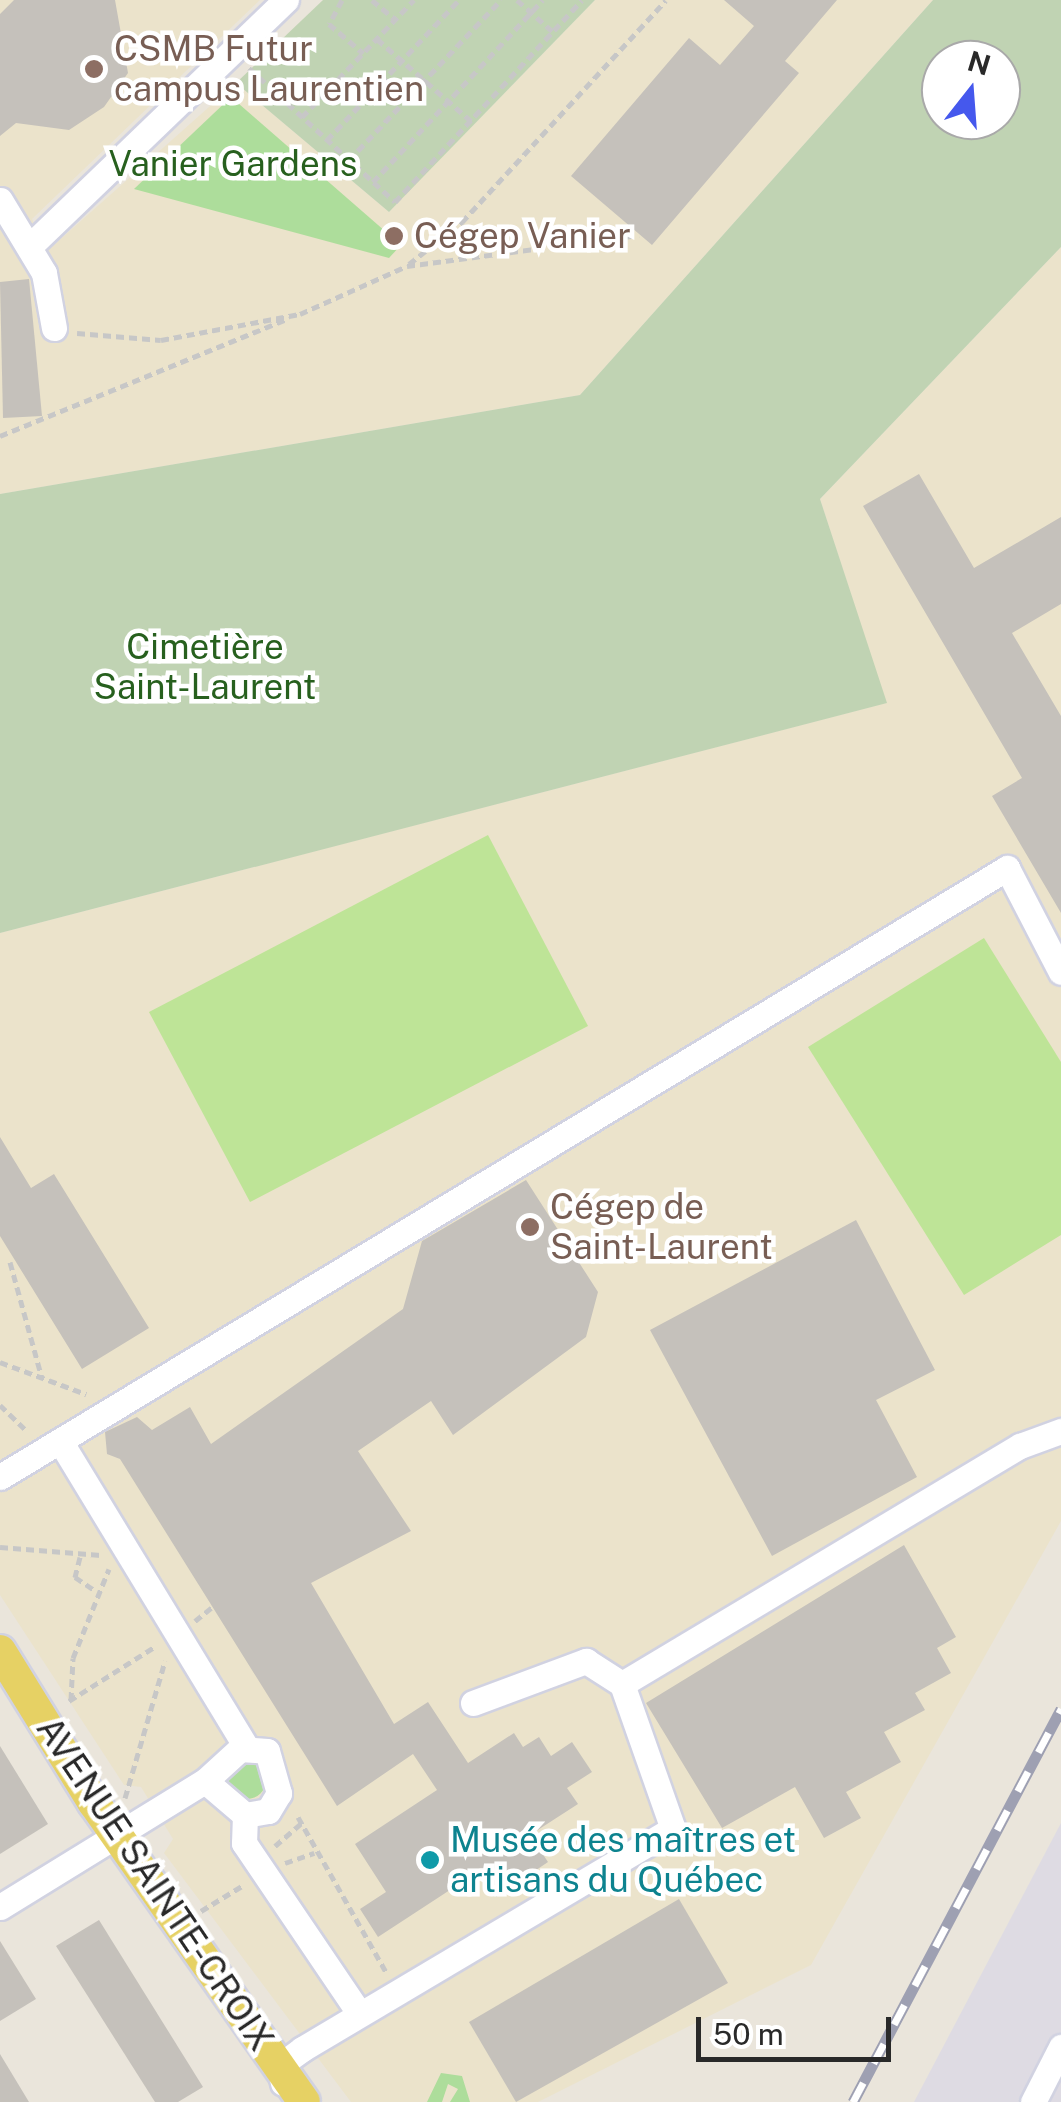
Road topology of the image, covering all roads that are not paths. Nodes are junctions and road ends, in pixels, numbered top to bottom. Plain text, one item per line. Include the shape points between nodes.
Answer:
1 (286, 0) edge
2 (0, 200) edge
3 (31, 245) junction
4 (54, 328) road end
5 (1061, 972) edge
6 (1061, 1430) edge
7 (60, 1441) junction
8 (0, 1477) edge
9 (0, 1651) edge
10 (622, 1684) junction
11 (473, 1703) dead end
12 (246, 1747) junction
13 (205, 1782) junction
14 (244, 1815) junction
15 (116, 1834) junction
16 (0, 1907) edge
17 (359, 2013) junction
18 (1061, 2047) edge
19 (279, 2066) junction
20 (288, 2102) edge
21 (304, 2102) edge
22 (1033, 2102) edge

1 - 3 street
2 - 3 street
3 - 4 street
5 - 7 street via 1008,868
6 - 10 street via 1020,1446
7 - 8 street
7 - 12 street
9 - 15 main road, AVENUE SAINTE-CROIX
10 - 11 street via 586,1661
10 - 17 street via 673,1830
12 - 13 street
12 - 14 street via 272,1757 280,1794 268,1811
13 - 14 street
13 - 15 street
14 - 17 street via 244,1843 262,1874
15 - 16 street
15 - 19 main road, AVENUE SAINTE-CROIX
17 - 19 street
18 - 22 street
19 - 20 street, AVENUE SAINTE-CROIX
19 - 21 main road, AVENUE SAINTE-CROIX

